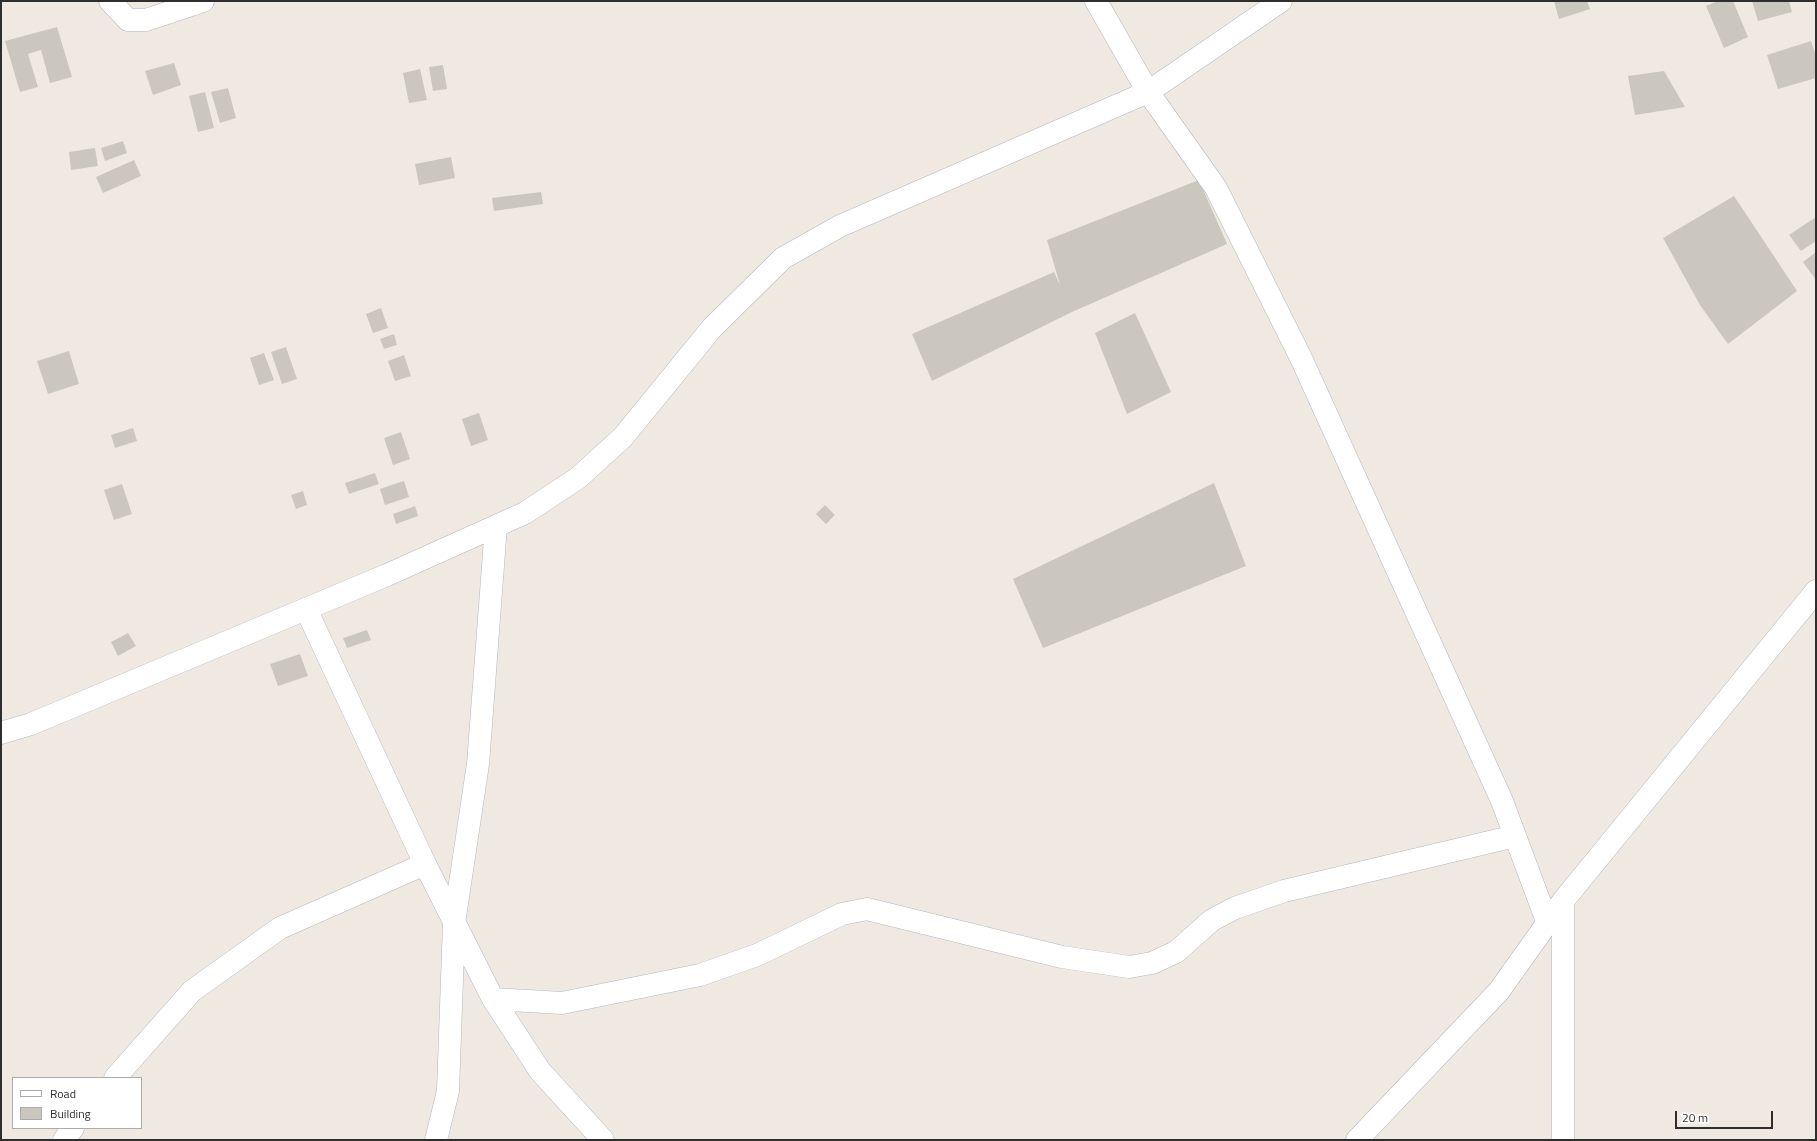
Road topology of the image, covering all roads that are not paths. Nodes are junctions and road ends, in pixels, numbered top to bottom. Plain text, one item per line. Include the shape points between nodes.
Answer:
1 (110, 1) edge
2 (203, 1) edge
3 (1096, 1) edge
4 (1281, 1) edge
5 (1148, 92) junction
6 (496, 526) junction
7 (1816, 591) edge
8 (306, 609) junction
9 (1, 733) edge
10 (1515, 836) junction
11 (425, 864) junction
12 (1564, 901) junction
13 (454, 923) junction
14 (1548, 924) junction
15 (493, 1000) junction
16 (116, 1077) edge
17 (73, 1129) edge
18 (64, 1140) edge
19 (436, 1140) edge
20 (604, 1140) edge
21 (1357, 1140) edge
22 (1564, 1140) edge

1 - 2 street via 128,20 146,20
3 - 5 street
4 - 5 street
5 - 6 street via 840,226 783,258 712,328 623,437 578,478 525,512
5 - 10 street via 1216,188 1301,358 1502,801
6 - 8 street
6 - 13 street via 478,764
7 - 12 street
8 - 9 street via 31,724
8 - 11 street
10 - 14 street
10 - 15 street via 1284,891 1236,908 1212,920 1176,952 1152,963 1129,966 1062,957 867,909 842,914 757,955 700,975 562,1003
11 - 13 street
11 - 16 street via 280,928 192,991
12 - 14 street
12 - 22 street
13 - 15 street
13 - 19 street via 448,1091
14 - 21 street via 1499,991
15 - 20 street via 540,1071
17 - 18 street

